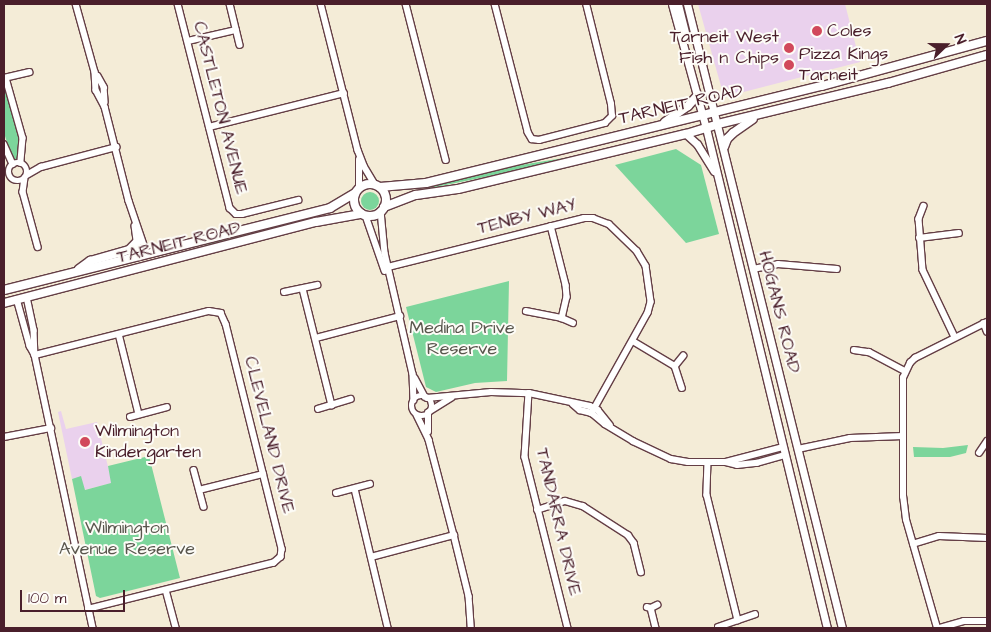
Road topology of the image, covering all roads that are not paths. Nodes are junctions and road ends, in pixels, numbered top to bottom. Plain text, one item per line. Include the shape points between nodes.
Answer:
1 (76, 4) edge
2 (178, 4) edge
3 (230, 4) edge
4 (321, 4) edge
5 (406, 4) edge
6 (495, 4) edge
7 (586, 4) edge
8 (672, 4) edge
9 (678, 4) edge
10 (687, 4) edge
11 (236, 30) junction
12 (188, 41) junction
13 (987, 41) edge
14 (240, 45) dead end
15 (987, 55) edge
16 (687, 57) junction
17 (29, 72) dead end
18 (5, 78) edge
19 (344, 93) junction
20 (698, 95) junction
21 (715, 112) junction
22 (703, 115) junction
23 (757, 116) junction
24 (718, 124) junction
25 (661, 125) junction
26 (209, 126) junction
27 (706, 128) junction
28 (686, 134) junction
29 (4, 144) edge
30 (116, 147) junction
31 (724, 147) junction
32 (358, 150) junction
33 (446, 160) dead end
34 (22, 164) junction
35 (40, 167) junction
36 (9, 168) edge
37 (717, 175) junction
38 (26, 176) junction
39 (4, 178) edge
40 (14, 180) junction
41 (377, 186) junction
42 (357, 190) junction
43 (23, 192) junction
44 (298, 200) dead end
45 (924, 206) dead end
46 (382, 209) junction
47 (364, 215) junction
48 (135, 222) junction
49 (550, 226) junction
50 (959, 233) dead end
51 (919, 238) junction
52 (380, 241) junction
53 (136, 243) junction
54 (38, 247) dead end
55 (143, 254) junction
56 (147, 266) junction
57 (386, 268) junction
58 (752, 269) junction
59 (837, 269) dead end
60 (75, 272) junction
61 (23, 285) junction
62 (317, 285) dead end
63 (303, 289) junction
64 (4, 290) edge
65 (284, 292) dead end
66 (4, 294) edge
67 (17, 296) junction
68 (27, 297) junction
69 (4, 303) edge
70 (526, 311) dead end
71 (400, 316) junction
72 (562, 318) junction
73 (573, 323) dead end
74 (986, 323) edge
75 (34, 330) junction
76 (987, 331) edge
77 (26, 332) junction
78 (119, 334) junction
79 (955, 337) junction
80 (316, 338) junction
81 (633, 341) junction
82 (854, 350) dead end
83 (35, 355) junction
84 (683, 356) dead end
85 (676, 366) junction
86 (906, 371) junction
87 (413, 374) junction
88 (682, 388) dead end
89 (529, 393) junction
90 (426, 397) junction
91 (453, 397) junction
92 (351, 399) dead end
93 (414, 400) junction
94 (332, 404) junction
95 (167, 407) dead end
96 (318, 409) dead end
97 (594, 411) junction
98 (429, 412) junction
99 (139, 414) junction
100 (417, 415) junction
101 (130, 418) dead end
102 (51, 428) junction
103 (903, 436) junction
104 (4, 438) edge
105 (429, 440) junction
106 (987, 440) edge
107 (784, 447) junction
108 (798, 449) junction
109 (979, 453) dead end
110 (786, 455) junction
111 (708, 462) junction
112 (726, 462) junction
113 (194, 470) dead end
114 (263, 474) junction
115 (370, 484) dead end
116 (354, 489) junction
117 (199, 490) junction
118 (336, 493) dead end
119 (204, 507) dead end
120 (537, 510) junction
121 (454, 535) junction
122 (987, 538) edge
123 (913, 544) junction
124 (371, 557) junction
125 (641, 572) dead end
126 (166, 590) junction
127 (652, 606) dead end
128 (89, 609) junction
129 (755, 614) dead end
130 (738, 620) junction
131 (987, 621) edge
132 (718, 627) dead end
133 (93, 628) edge
134 (176, 628) edge
135 (388, 628) edge
136 (471, 628) edge
137 (568, 628) edge
138 (656, 628) edge
139 (827, 628) edge
140 (842, 628) edge
141 (938, 628) edge

1 - 30 street via 96,72 96,90 105,107
2 - 12 street, CASTLETON AVENUE
3 - 11 street
4 - 19 street
5 - 33 street
6 - 7 street via 528,132 539,140 605,123 612,116
8 - 16 street, HOGANS ROAD
9 - 16 street
10 - 21 street, HOGANS ROAD
11 - 12 street
11 - 14 street
12 - 26 street, CASTLETON AVENUE
13 - 21 main road, TARNEIT ROAD
15 - 23 main road, TARNEIT ROAD
16 - 20 street, HOGANS ROAD
17 - 18 street
18 - 34 street via 23,138
19 - 26 street
19 - 32 street
20 - 22 street, HOGANS ROAD
20 - 25 main road
21 - 22 main road, TARNEIT ROAD
21 - 24 street, HOGANS ROAD
22 - 25 main road, TARNEIT ROAD
22 - 27 street, HOGANS ROAD
23 - 24 main road, TARNEIT ROAD
23 - 31 main road via 733,132
24 - 27 main road, TARNEIT ROAD
24 - 31 street, HOGANS ROAD
25 - 41 main road, TARNEIT ROAD via 426,183
26 - 44 street, CASTLETON AVENUE via 233,212 242,214
27 - 28 main road, TARNEIT ROAD
27 - 37 street, HOGANS ROAD
28 - 37 street via 697,144
28 - 46 main road, TARNEIT ROAD via 458,189 416,195
29 - 36 street
30 - 35 street
30 - 48 street
31 - 58 street, HOGANS ROAD
32 - 41 street
32 - 42 street
34 - 35 street
34 - 36 street
34 - 38 street via 27,169
35 - 38 street
36 - 40 street
37 - 107 street, HOGANS ROAD
38 - 40 street via 20,181
38 - 43 street
39 - 40 street
40 - 43 street
41 - 42 main road via 366,184
41 - 46 main road via 386,197
42 - 47 main road via 354,204
42 - 55 main road, TARNEIT ROAD via 330,208
43 - 54 street
45 - 51 street via 918,219
46 - 47 main road via 374,216
46 - 52 street
47 - 52 street
47 - 56 main road, TARNEIT ROAD via 316,222
48 - 53 street
48 - 55 street
49 - 57 street, TENBY WAY
49 - 72 street via 566,285
49 - 81 street, TENBY WAY via 584,218 604,220 637,251 646,266 651,302
50 - 51 street
51 - 79 street via 923,270
52 - 57 street
53 - 55 street
53 - 60 main road via 129,250 90,261
55 - 56 main road
55 - 60 main road, TARNEIT ROAD
56 - 68 main road, TARNEIT ROAD
57 - 71 street
58 - 59 street via 778,264
58 - 108 street, HOGANS ROAD
60 - 61 main road, TARNEIT ROAD
61 - 64 main road, TARNEIT ROAD
61 - 67 main road
62 - 63 street
63 - 65 street
63 - 80 street
66 - 67 main road
67 - 68 main road
67 - 69 main road
67 - 77 street
68 - 75 street
70 - 72 street
71 - 80 street
71 - 87 street
72 - 73 street
74 - 76 street
74 - 79 street
75 - 77 street
75 - 83 street
77 - 83 street
78 - 83 street, CLEVELAND DRIVE
78 - 99 street
78 - 114 street, CLEVELAND DRIVE via 209,312 221,313
79 - 86 street via 915,358
80 - 94 street
81 - 85 street
81 - 97 street, TENBY WAY
82 - 86 street via 869,352
83 - 102 street
84 - 85 street
85 - 88 street
86 - 103 street via 903,378
87 - 90 street
87 - 93 street
89 - 91 street via 491,392
89 - 97 street via 573,404 580,410
89 - 120 street, TANDARRA DRIVE via 525,457
90 - 91 street
90 - 93 street via 419,396
90 - 98 street via 431,404
91 - 98 street
92 - 94 street
93 - 100 street via 412,408
94 - 96 street
95 - 99 street
97 - 111 street via 605,424 671,459
98 - 100 street
98 - 105 street
99 - 101 street
100 - 105 street
102 - 104 street
102 - 128 street
103 - 108 street via 850,438
103 - 123 street via 903,497
105 - 121 street
106 - 109 street
107 - 108 street
107 - 110 street, HOGANS ROAD
107 - 112 street
108 - 110 street
108 - 140 street, HOGANS ROAD
110 - 112 street via 757,463 737,465
110 - 139 street, HOGANS ROAD
111 - 112 street
111 - 130 street via 707,495
113 - 117 street
114 - 117 street
114 - 126 street, CLEVELAND DRIVE via 282,549 280,559
115 - 116 street
116 - 118 street
116 - 124 street
117 - 119 street
120 - 125 street via 565,501 583,506 628,535 634,544
120 - 137 street, TANDARRA DRIVE
121 - 124 street
121 - 136 street via 469,596
122 - 123 street via 939,536
123 - 141 street
124 - 135 street
126 - 128 street, CLEVELAND DRIVE
126 - 134 street
127 - 138 street
128 - 133 street
129 - 130 street
130 - 132 street
131 - 141 street via 964,621

